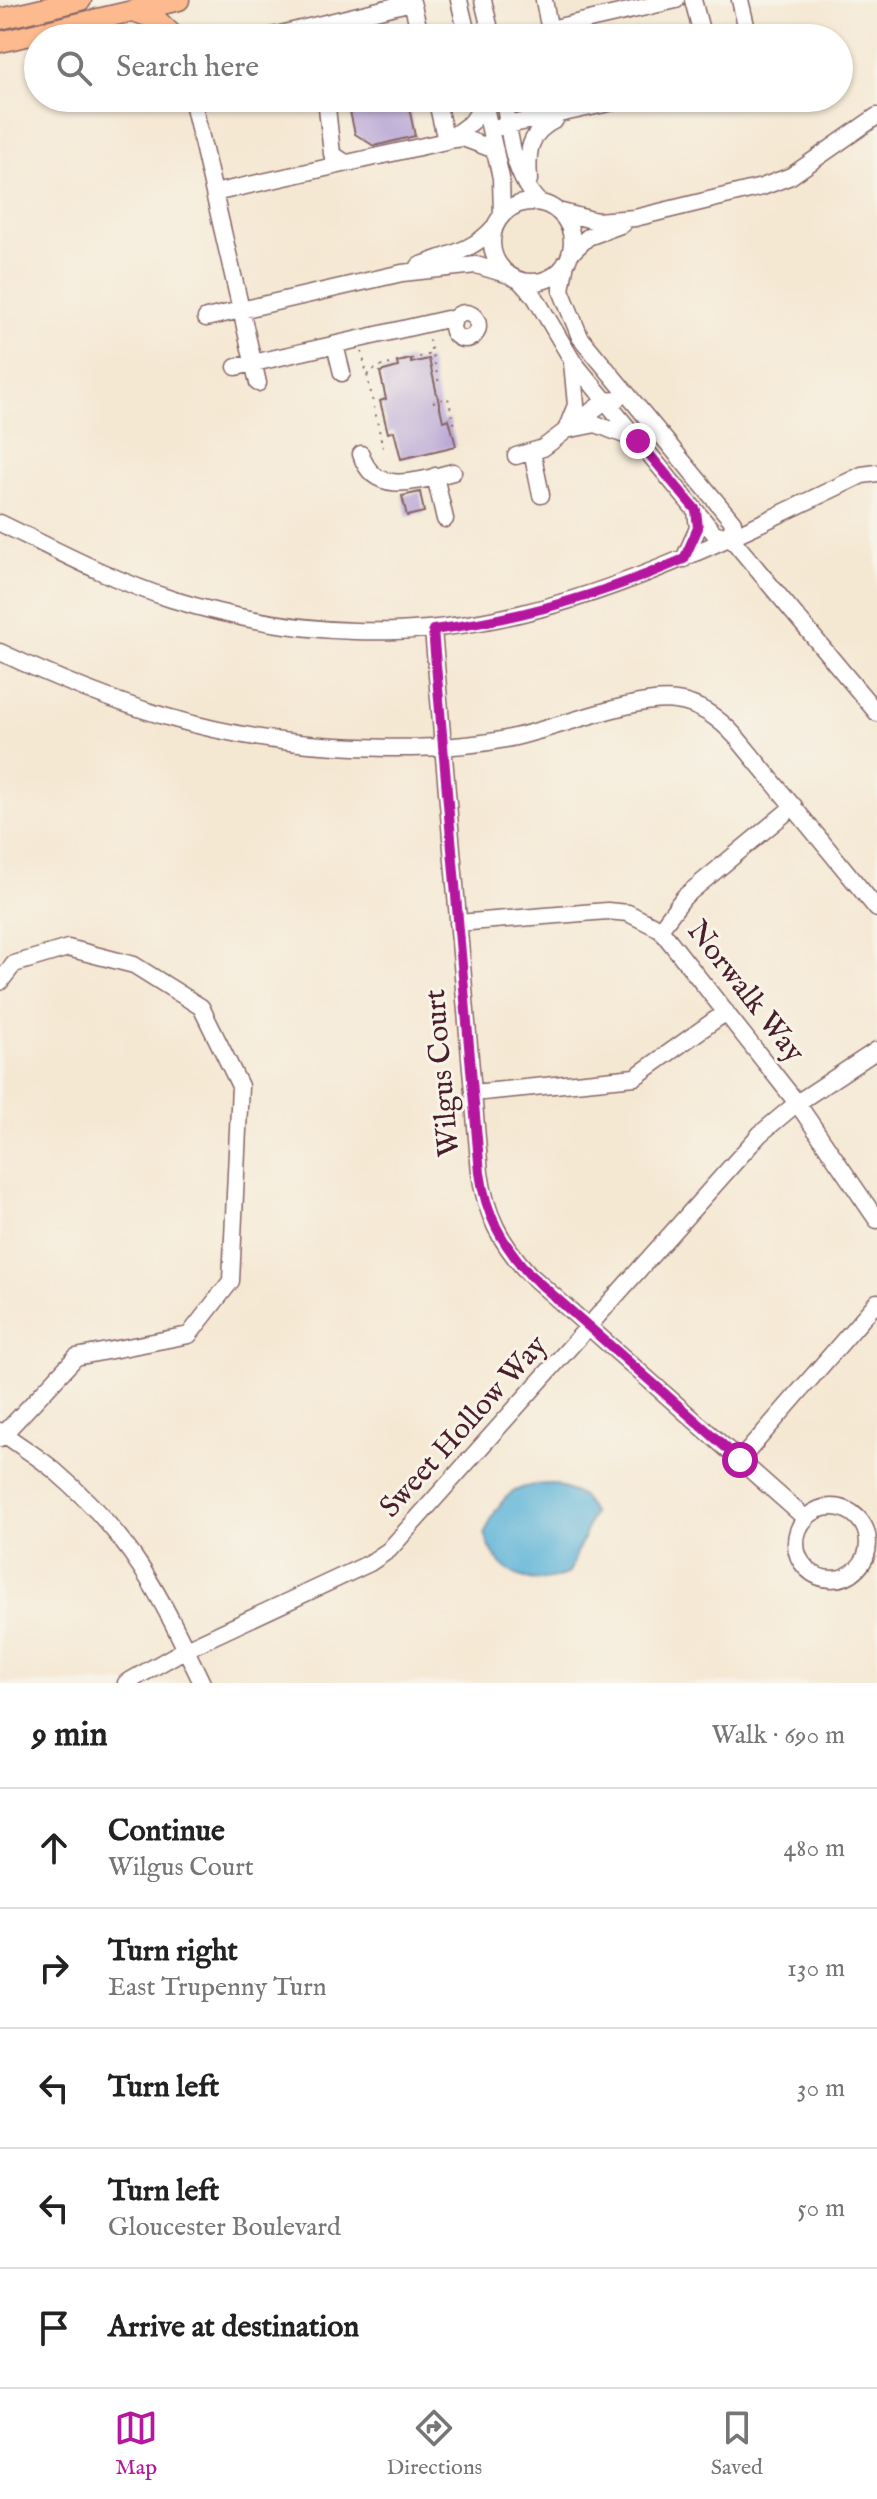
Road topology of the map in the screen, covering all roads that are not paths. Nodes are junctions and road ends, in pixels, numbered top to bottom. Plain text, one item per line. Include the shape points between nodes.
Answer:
1 (81, 0) edge
2 (179, 0) edge
3 (459, 0) edge
4 (483, 0) edge
5 (544, 0) edge
6 (676, 0) edge
7 (693, 0) edge
8 (740, 0) edge
9 (133, 11) junction
10 (0, 19) edge
11 (588, 21) junction
12 (77, 24) edge
13 (161, 24) edge
14 (343, 24) edge
15 (418, 24) edge
16 (465, 24) edge
17 (489, 24) edge
18 (549, 24) edge
19 (559, 24) edge
20 (589, 24) edge
21 (699, 24) edge
22 (746, 24) edge
23 (24, 36) edge
24 (0, 42) edge
25 (195, 112) edge
26 (328, 112) edge
27 (439, 112) edge
28 (478, 112) edge
29 (486, 112) edge
30 (506, 112) edge
31 (550, 112) edge
32 (559, 112) edge
33 (877, 116) edge
34 (508, 125) junction
35 (490, 129) junction
36 (446, 141) junction
37 (495, 150) junction
38 (344, 162) junction
39 (214, 193) junction
40 (535, 198) junction
41 (558, 211) junction
42 (635, 218) junction
43 (498, 221) junction
44 (568, 258) junction
45 (402, 273) junction
46 (514, 277) junction
47 (241, 310) junction
48 (206, 318) dead end
49 (453, 323) dead end
50 (335, 345) junction
51 (572, 360) junction
52 (253, 363) junction
53 (236, 367) dead end
54 (342, 373) dead end
55 (258, 383) dead end
56 (605, 401) junction
57 (654, 429) junction
58 (566, 430) junction
59 (638, 441) junction
60 (361, 454) dead end
61 (453, 472) dead end
62 (877, 473) edge
63 (435, 476) junction
64 (541, 495) dead end
65 (696, 510) junction
66 (445, 519) dead end
67 (0, 523) edge
68 (731, 538) junction
69 (684, 559) junction
70 (433, 630) junction
71 (0, 652) edge
72 (877, 713) edge
73 (443, 745) junction
74 (794, 806) junction
75 (877, 909) edge
76 (458, 923) junction
77 (660, 929) junction
78 (0, 982) edge
79 (726, 1012) junction
80 (877, 1050) edge
81 (473, 1093) junction
82 (797, 1103) junction
83 (877, 1220) edge
84 (877, 1302) edge
85 (590, 1329) junction
86 (1, 1434) edge
87 (740, 1460) junction
88 (805, 1518) junction
89 (186, 1649) junction
90 (126, 1683) edge
91 (202, 1683) edge

1 - 10 main road
2 - 9 main road
3 - 16 street
4 - 17 street
5 - 18 street
6 - 11 street
7 - 21 street
8 - 22 street
9 - 12 main road
9 - 13 main road
11 - 19 street
11 - 20 street
14 - 15 street via 412,2
23 - 24 main road
25 - 39 street
26 - 38 street via 332,154
27 - 36 street
28 - 36 street
29 - 35 street
30 - 34 street
31 - 34 street
32 - 40 street via 529,145
33 - 42 street via 791,176
34 - 35 street
34 - 40 street via 519,170
35 - 37 street
36 - 37 street via 463,138
36 - 38 street
37 - 43 street via 502,191
38 - 39 street
39 - 47 street
40 - 41 street
40 - 43 street via 515,205
41 - 42 street via 596,221
41 - 44 street via 570,230
42 - 44 street via 588,237
43 - 45 street via 485,238 459,253
43 - 46 street via 495,258
44 - 46 street via 543,280
44 - 57 street via 561,290 576,329
45 - 46 street via 476,265
45 - 47 street
46 - 51 street via 535,297
47 - 48 street
47 - 52 street
49 - 50 street via 447,319
50 - 52 street
50 - 54 street
51 - 56 street
51 - 58 street via 576,405
52 - 53 street
52 - 55 street
56 - 57 street via 618,400 637,422
56 - 58 street
56 - 59 street
57 - 68 street via 733,522
58 - 59 street via 606,425
58 - 64 street via 524,454
59 - 65 street
60 - 63 street via 369,472 387,482
61 - 63 street
62 - 68 street via 862,475
63 - 66 street
65 - 68 street via 714,533
65 - 69 street via 698,528
67 - 70 street via 134,586 241,618 341,631
68 - 69 street
68 - 72 street
69 - 70 street via 541,610
70 - 73 street, Wilgus Court
71 - 73 street via 107,700 237,735 364,747
73 - 74 street via 504,740 652,701 676,701 723,723
73 - 76 street, Wilgus Court
74 - 75 street
74 - 77 street via 684,897
76 - 77 street, Norwalk Way via 607,911 628,913
76 - 81 street, Wilgus Court
77 - 79 street, Norwalk Way
78 - 86 street via 14,964 68,948 134,965 201,1007 240,1086 231,1281 189,1335 76,1357
79 - 81 street via 635,1077
79 - 82 street, Norwalk Way
80 - 82 street, Sweet Hollow Way
81 - 85 street, Wilgus Court via 489,1219 529,1274
82 - 83 street, Norwalk Way
82 - 85 street, Sweet Hollow Way via 760,1134
84 - 87 street
85 - 87 street, Wilgus Court
85 - 89 street, Sweet Hollow Way via 389,1550
86 - 89 street via 53,1468 111,1524 140,1561
87 - 88 street, Wilgus Court
88 - 88 street via 796,1544 800,1561 811,1573 839,1579 862,1564 869,1539 855,1514 828,1506
89 - 90 street, Sweet Hollow Way
89 - 91 street

